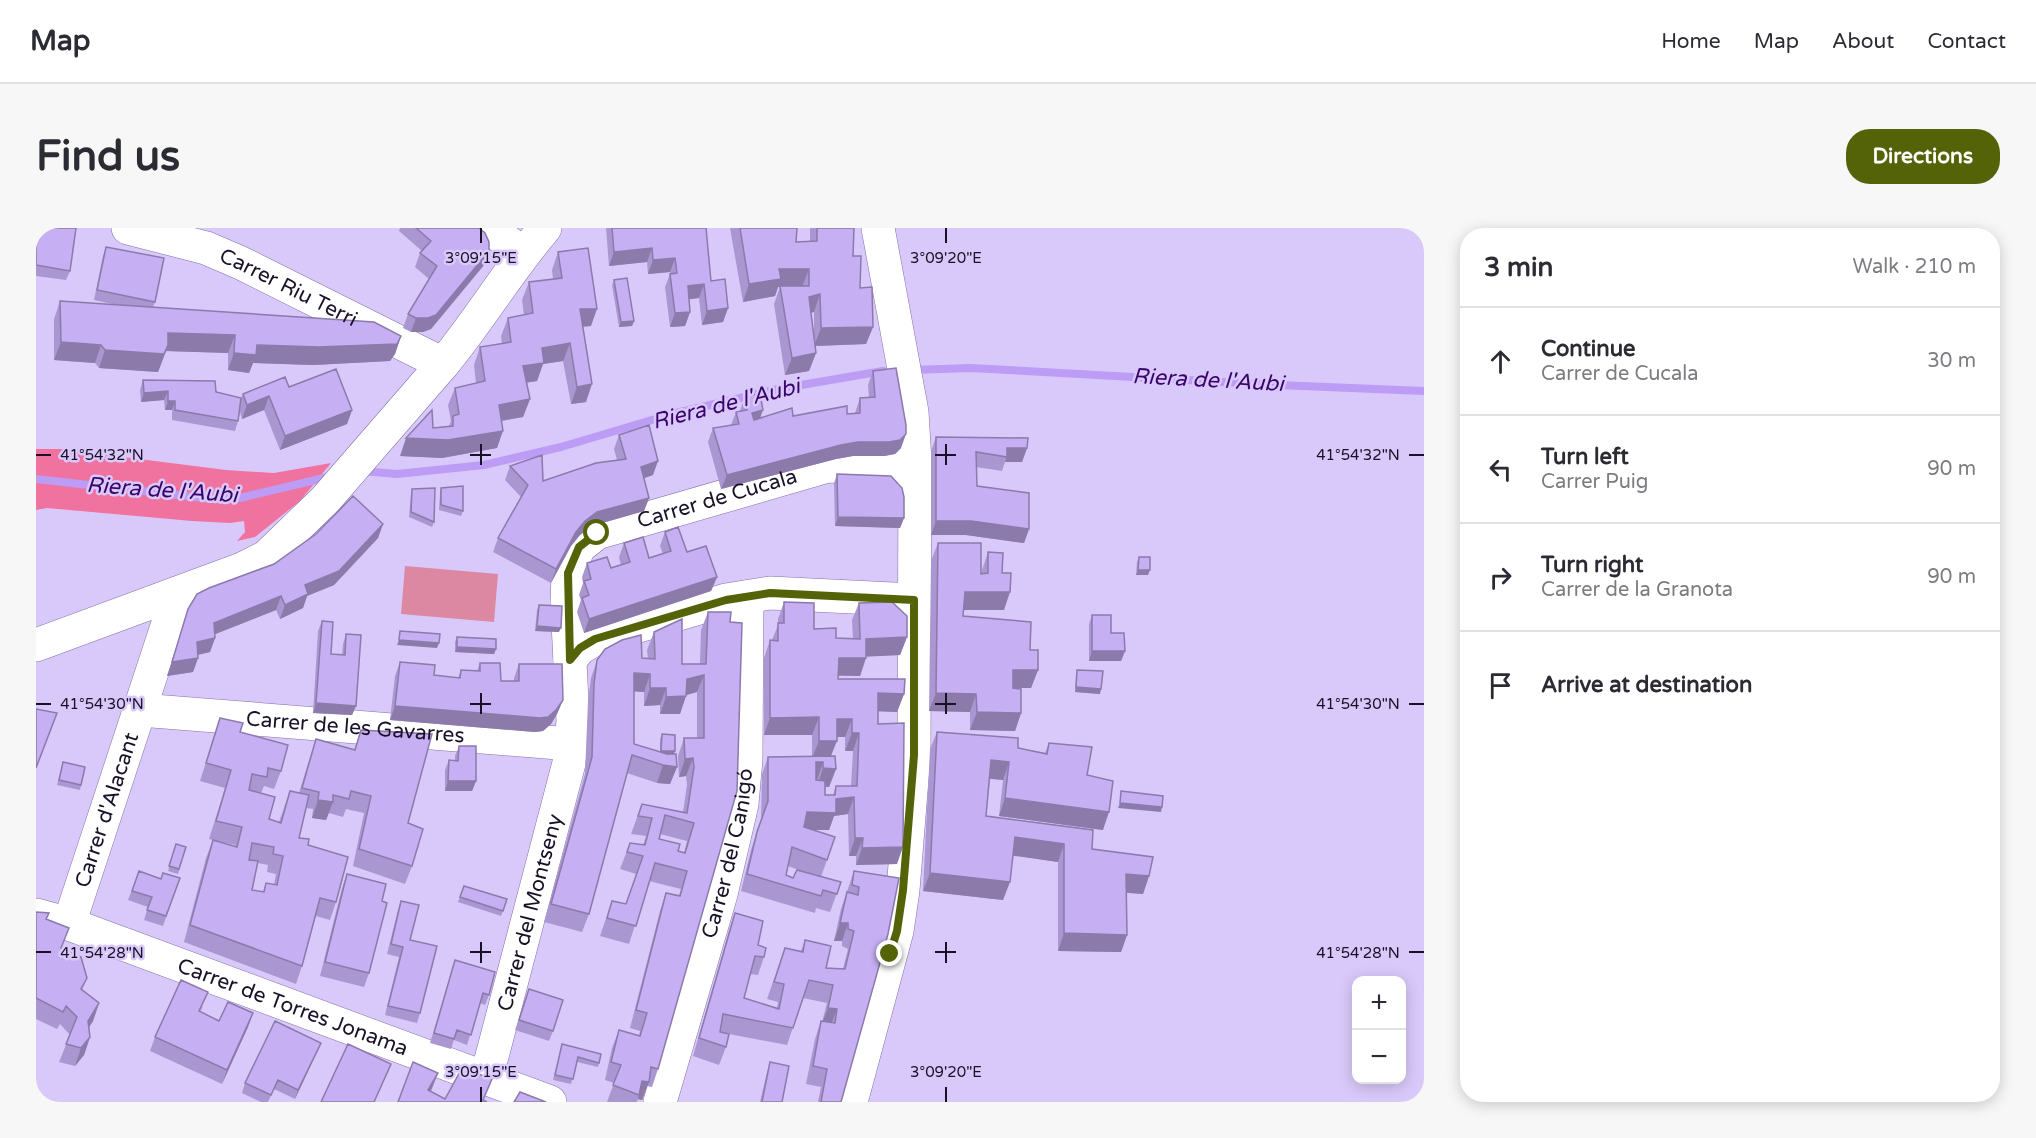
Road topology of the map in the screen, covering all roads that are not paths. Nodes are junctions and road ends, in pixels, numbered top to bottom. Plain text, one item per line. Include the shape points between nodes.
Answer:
1 (129, 228) edge
2 (490, 228) edge
3 (545, 228) edge
4 (878, 228) edge
5 (523, 254) junction
6 (443, 364) junction
7 (915, 468) junction
8 (178, 592) junction
9 (747, 597) junction
10 (914, 600) junction
11 (36, 645) edge
12 (570, 660) junction
13 (140, 710) junction
14 (571, 744) junction
15 (36, 915) edge
16 (69, 924) junction
17 (502, 1090) edge
18 (550, 1102) edge
19 (660, 1102) edge
20 (851, 1102) edge

1 - 6 street, Carrer Riu Terri via 206,248 241,263
2 - 5 street
3 - 5 street
4 - 7 street via 912,412
5 - 6 street
6 - 8 street via 325,500 266,557
7 - 10 street
7 - 12 street, Carrer de Cucala via 828,466 597,533 579,547 568,573
8 - 11 street
8 - 13 street, Carrer d'Alacant
9 - 10 street via 770,593
9 - 12 street via 595,639
9 - 19 street, Carrer del Canigó via 742,804 721,894
10 - 20 street via 914,755 903,890 897,931
12 - 14 street, Carrer de Cucala
13 - 14 street, Carrer de les Gavarres
13 - 16 street, Carrer d'Alacant
14 - 17 street, Carrer del Montseny
15 - 16 street, Carrer de Torres Jonama
16 - 17 street, Carrer de Torres Jonama
17 - 18 street, Carrer de Torres Jonama

